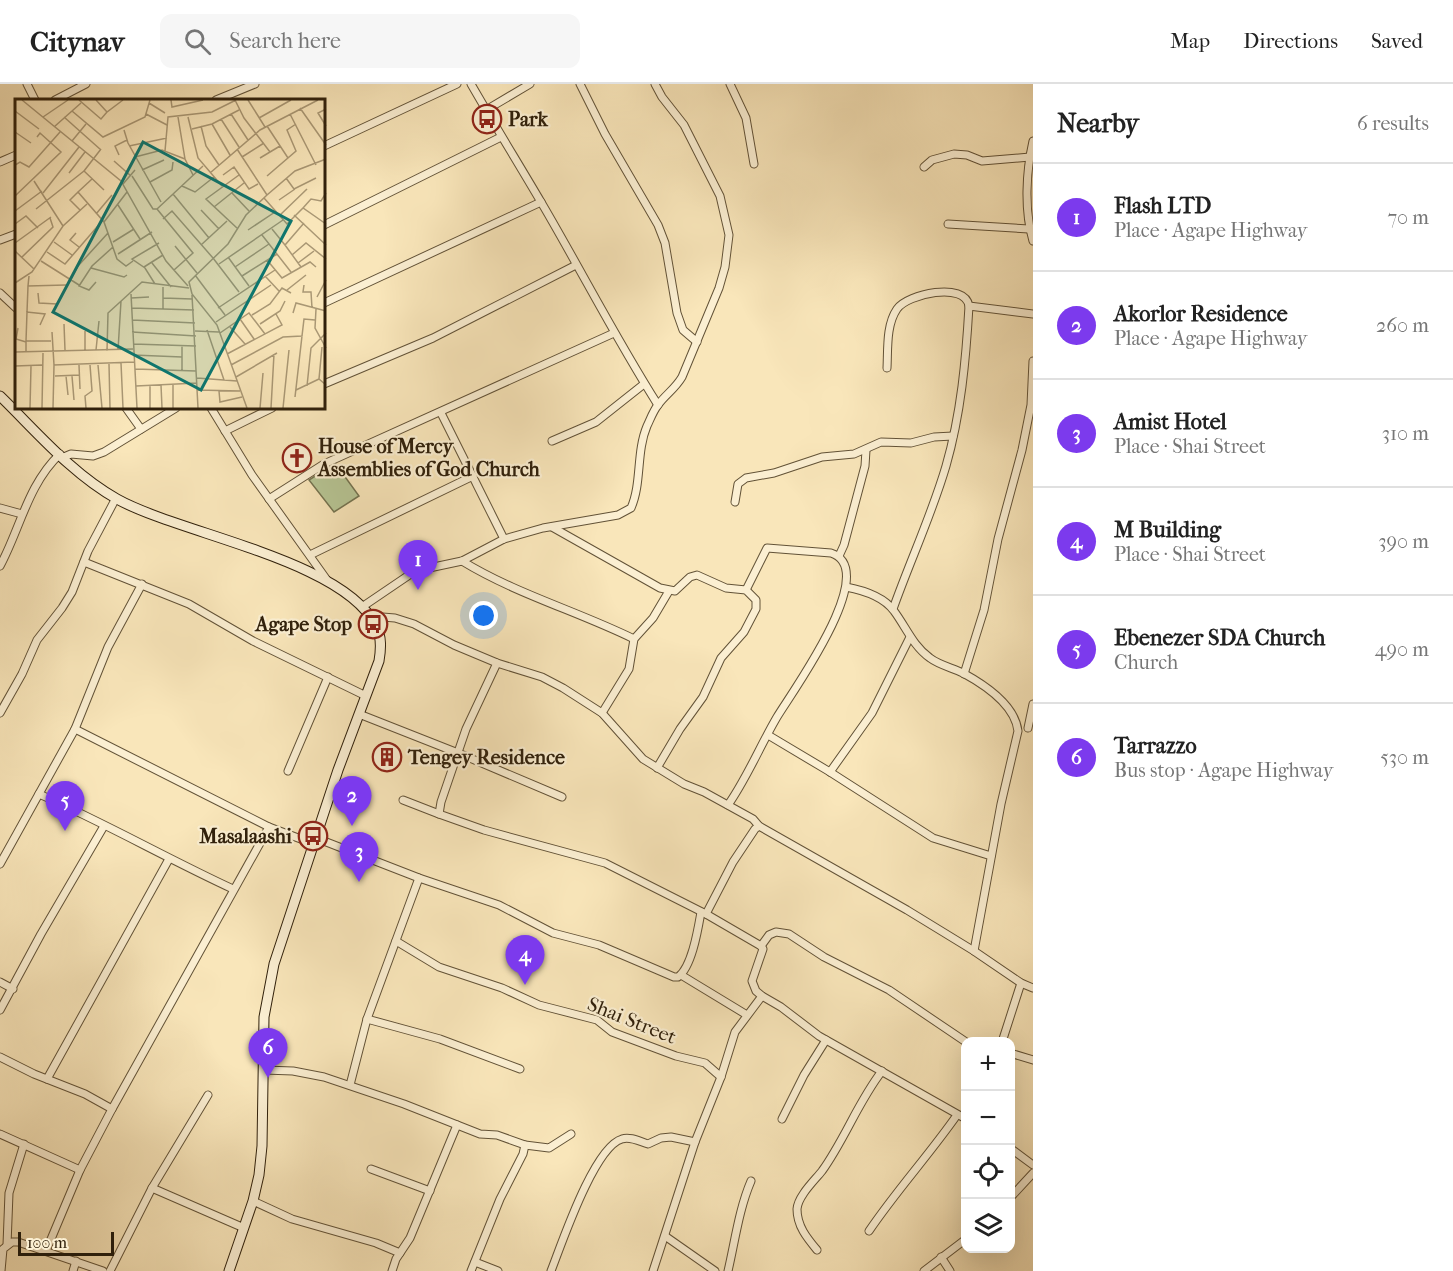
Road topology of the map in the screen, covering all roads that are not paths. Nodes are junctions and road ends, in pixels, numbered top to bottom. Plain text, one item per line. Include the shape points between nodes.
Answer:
1 (27, 84) edge
2 (86, 84) edge
3 (255, 84) edge
4 (457, 84) edge
5 (471, 84) edge
6 (530, 84) edge
7 (580, 84) edge
8 (655, 84) edge
9 (730, 84) edge
10 (35, 99) edge
11 (57, 99) edge
12 (218, 99) edge
13 (486, 110) junction
14 (501, 137) junction
15 (1033, 141) edge
16 (326, 145) edge
17 (15, 155) edge
18 (1030, 157) junction
19 (0, 162) edge
20 (754, 164) dead end
21 (924, 167) dead end
22 (541, 202) junction
23 (326, 224) edge
24 (948, 224) dead end
25 (1029, 229) junction
26 (15, 234) edge
27 (0, 240) edge
28 (1033, 242) edge
29 (576, 265) junction
30 (0, 293) edge
31 (326, 302) edge
32 (969, 306) junction
33 (15, 307) edge
34 (1033, 314) edge
35 (614, 333) junction
36 (697, 342) junction
37 (1033, 361) edge
38 (887, 368) dead end
39 (326, 383) edge
40 (644, 384) junction
41 (0, 396) edge
42 (658, 405) junction
43 (127, 410) edge
44 (173, 410) edge
45 (212, 410) edge
46 (268, 410) edge
47 (441, 413) junction
48 (141, 429) junction
49 (225, 431) junction
50 (953, 436) junction
51 (552, 441) dead end
52 (866, 450) junction
53 (62, 455) junction
54 (473, 476) junction
55 (116, 498) junction
56 (269, 499) junction
57 (735, 502) dead end
58 (0, 508) edge
59 (22, 514) junction
60 (552, 527) junction
61 (504, 538) junction
62 (310, 555) junction
63 (839, 556) junction
64 (462, 561) junction
65 (84, 562) junction
66 (0, 566) edge
67 (328, 583) junction
68 (142, 584) junction
69 (846, 587) junction
70 (746, 590) junction
71 (669, 591) junction
72 (362, 607) junction
73 (893, 609) junction
74 (370, 616) junction
75 (910, 637) junction
76 (634, 639) junction
77 (496, 663) junction
78 (964, 674) junction
79 (328, 677) junction
80 (366, 696) junction
81 (1033, 704) edge
82 (0, 712) edge
83 (359, 714) junction
84 (602, 714) junction
85 (1017, 724) junction
86 (75, 729) junction
87 (1030, 729) edge
88 (768, 735) junction
89 (458, 753) junction
90 (657, 768) junction
91 (288, 771) dead end
92 (830, 772) junction
93 (39, 794) junction
94 (562, 797) dead end
95 (403, 800) dead end
96 (728, 805) junction
97 (439, 814) junction
98 (104, 826) junction
99 (759, 826) junction
100 (269, 827) junction
101 (315, 841) junction
102 (991, 856) junction
103 (169, 859) junction
104 (0, 864) edge
105 (419, 878) junction
106 (233, 889) junction
107 (704, 913) junction
108 (396, 941) junction
109 (761, 946) junction
110 (974, 951) junction
111 (681, 975) junction
112 (0, 982) edge
113 (1021, 983) junction
114 (1033, 988) edge
115 (13, 989) junction
116 (762, 996) junction
117 (0, 1010) edge
118 (747, 1016) junction
119 (367, 1019) junction
120 (1003, 1037) edge
121 (961, 1039) edge
122 (826, 1040) junction
123 (1015, 1054) edge
124 (0, 1057) edge
125 (1033, 1060) edge
126 (520, 1069) dead end
127 (264, 1070) junction
128 (882, 1071) junction
129 (721, 1077) junction
130 (47, 1079) junction
131 (350, 1085) junction
132 (208, 1095) dead end
133 (112, 1109) junction
134 (957, 1115) junction
135 (961, 1117) edge
136 (782, 1119) dead end
137 (457, 1125) junction
138 (0, 1134) edge
139 (571, 1134) dead end
140 (695, 1142) junction
141 (24, 1144) junction
142 (525, 1145) junction
143 (1015, 1151) edge
144 (1033, 1165) edge
145 (371, 1168) dead end
146 (80, 1170) junction
147 (1033, 1173) edge
148 (751, 1181) dead end
149 (153, 1188) junction
150 (430, 1191) junction
151 (1015, 1193) edge
152 (253, 1201) junction
153 (244, 1228) junction
154 (869, 1231) dead end
155 (665, 1236) junction
156 (961, 1243) edge
157 (7, 1245) junction
158 (817, 1250) dead end
159 (46, 1251) junction
160 (400, 1253) junction
161 (941, 1257) junction
162 (76, 1261) junction
163 (475, 1262) junction
164 (1, 1271) edge
165 (73, 1271) edge
166 (103, 1271) edge
167 (110, 1271) edge
168 (229, 1271) edge
169 (392, 1271) edge
170 (471, 1271) edge
171 (498, 1271) edge
172 (551, 1271) edge
173 (653, 1271) edge
174 (715, 1271) edge
175 (728, 1271) edge
176 (924, 1271) edge
177 (950, 1271) edge

1 - 10 street
2 - 11 street
3 - 12 street
4 - 16 street
5 - 13 street
6 - 13 street
7 - 36 street via 658,225 665,243 677,313 683,330
8 - 36 street via 684,125 720,196 729,235 723,277
9 - 20 street via 746,118
13 - 14 street
14 - 22 street
14 - 23 street
15 - 18 street
17 - 19 street
18 - 21 street via 982,161 954,154 932,160
18 - 25 street
22 - 29 street
22 - 31 street
24 - 25 street
25 - 28 street
26 - 27 street
29 - 35 street
29 - 39 street via 434,338
30 - 33 street
32 - 34 street
32 - 38 street via 963,294 950,292 924,295 900,305 890,327
32 - 50 street via 964,372
35 - 40 street
35 - 47 street
36 - 42 street via 676,387
37 - 78 street via 1022,450 984,610
40 - 42 street
40 - 51 street via 596,422
41 - 53 street
42 - 60 street via 642,444 631,508 618,515
43 - 48 street
44 - 48 street
45 - 49 street
46 - 49 street
47 - 54 street
47 - 56 street via 324,464
48 - 53 street via 93,456
49 - 56 street
50 - 52 street via 911,443 881,442
50 - 73 street via 929,515
52 - 57 street via 812,459 746,478 738,484
52 - 63 street
53 - 55 street
53 - 59 street via 50,463
54 - 61 street
54 - 62 street
55 - 65 street
55 - 67 street via 284,561
56 - 62 street
58 - 59 street
59 - 66 street
60 - 61 street
60 - 71 street
61 - 64 street
62 - 67 street
63 - 69 street via 846,569
63 - 70 street via 766,548
64 - 72 street via 415,571
64 - 76 street via 516,590
65 - 68 street
65 - 82 street via 72,592 37,639
67 - 72 street
68 - 79 street via 189,604
68 - 86 street via 108,647
69 - 73 street via 872,595
69 - 88 street via 829,632
70 - 71 street via 726,588 697,575 679,589
70 - 90 street via 756,600 753,617 721,658 703,697
71 - 76 street
72 - 74 street
73 - 75 street
74 - 77 street via 414,624
74 - 80 street via 379,633 381,650
75 - 78 street via 932,660
75 - 92 street via 867,722
76 - 84 street via 629,669
77 - 84 street via 542,677
77 - 89 street
78 - 85 street via 1000,699
79 - 80 street
79 - 91 street
80 - 83 street
81 - 87 street
83 - 89 street
83 - 101 street
84 - 90 street via 642,759
85 - 87 street
85 - 102 street
86 - 93 street
86 - 100 street
88 - 92 street
88 - 96 street
89 - 94 street
89 - 97 street
90 - 96 street
92 - 102 street via 933,838
93 - 98 street
93 - 104 street
95 - 97 street
96 - 99 street
97 - 107 street via 605,863
98 - 103 street
98 - 115 street
99 - 107 street
99 - 110 street
100 - 101 street
100 - 106 street
101 - 105 street via 352,849
101 - 127 street via 267,993 262,1039
102 - 110 street
103 - 106 street
103 - 130 street
105 - 108 street
105 - 111 street via 499,905 553,933 599,945 674,977
106 - 133 street
107 - 109 street
107 - 111 street
108 - 119 street
108 - 129 street, Shai Street via 439,967 539,1005 597,1020 612,1032 705,1063
109 - 116 street via 764,951 752,981
109 - 121 street via 776,932 789,934 882,986
110 - 113 street
111 - 118 street
112 - 115 street
113 - 114 street
113 - 120 street
115 - 117 street
116 - 118 street
116 - 122 street
118 - 129 street via 735,1032
119 - 126 street
119 - 131 street
122 - 128 street
122 - 136 street
123 - 125 street
124 - 130 street
127 - 131 street via 309,1073
127 - 152 street via 261,1162
128 - 134 street
128 - 158 street via 834,1154 798,1203 800,1227
129 - 140 street
130 - 133 street
131 - 137 street
132 - 149 street
133 - 146 street
134 - 135 street
134 - 154 street
137 - 142 street
137 - 150 street
138 - 141 street
139 - 142 street via 549,1148
140 - 155 street
140 - 172 street via 671,1137 648,1144 627,1138 615,1142 595,1164
141 - 146 street
141 - 157 street via 9,1193
142 - 163 street
143 - 144 street
145 - 150 street
146 - 159 street
147 - 151 street
148 - 175 street via 743,1199
149 - 153 street
149 - 167 street
150 - 160 street
152 - 153 street
152 - 160 street via 292,1219 356,1236
153 - 168 street
155 - 173 street
155 - 174 street
156 - 161 street
157 - 159 street via 18,1242
157 - 164 street
159 - 162 street
160 - 169 street
161 - 176 street
161 - 177 street
162 - 165 street
162 - 166 street
163 - 170 street
163 - 171 street

